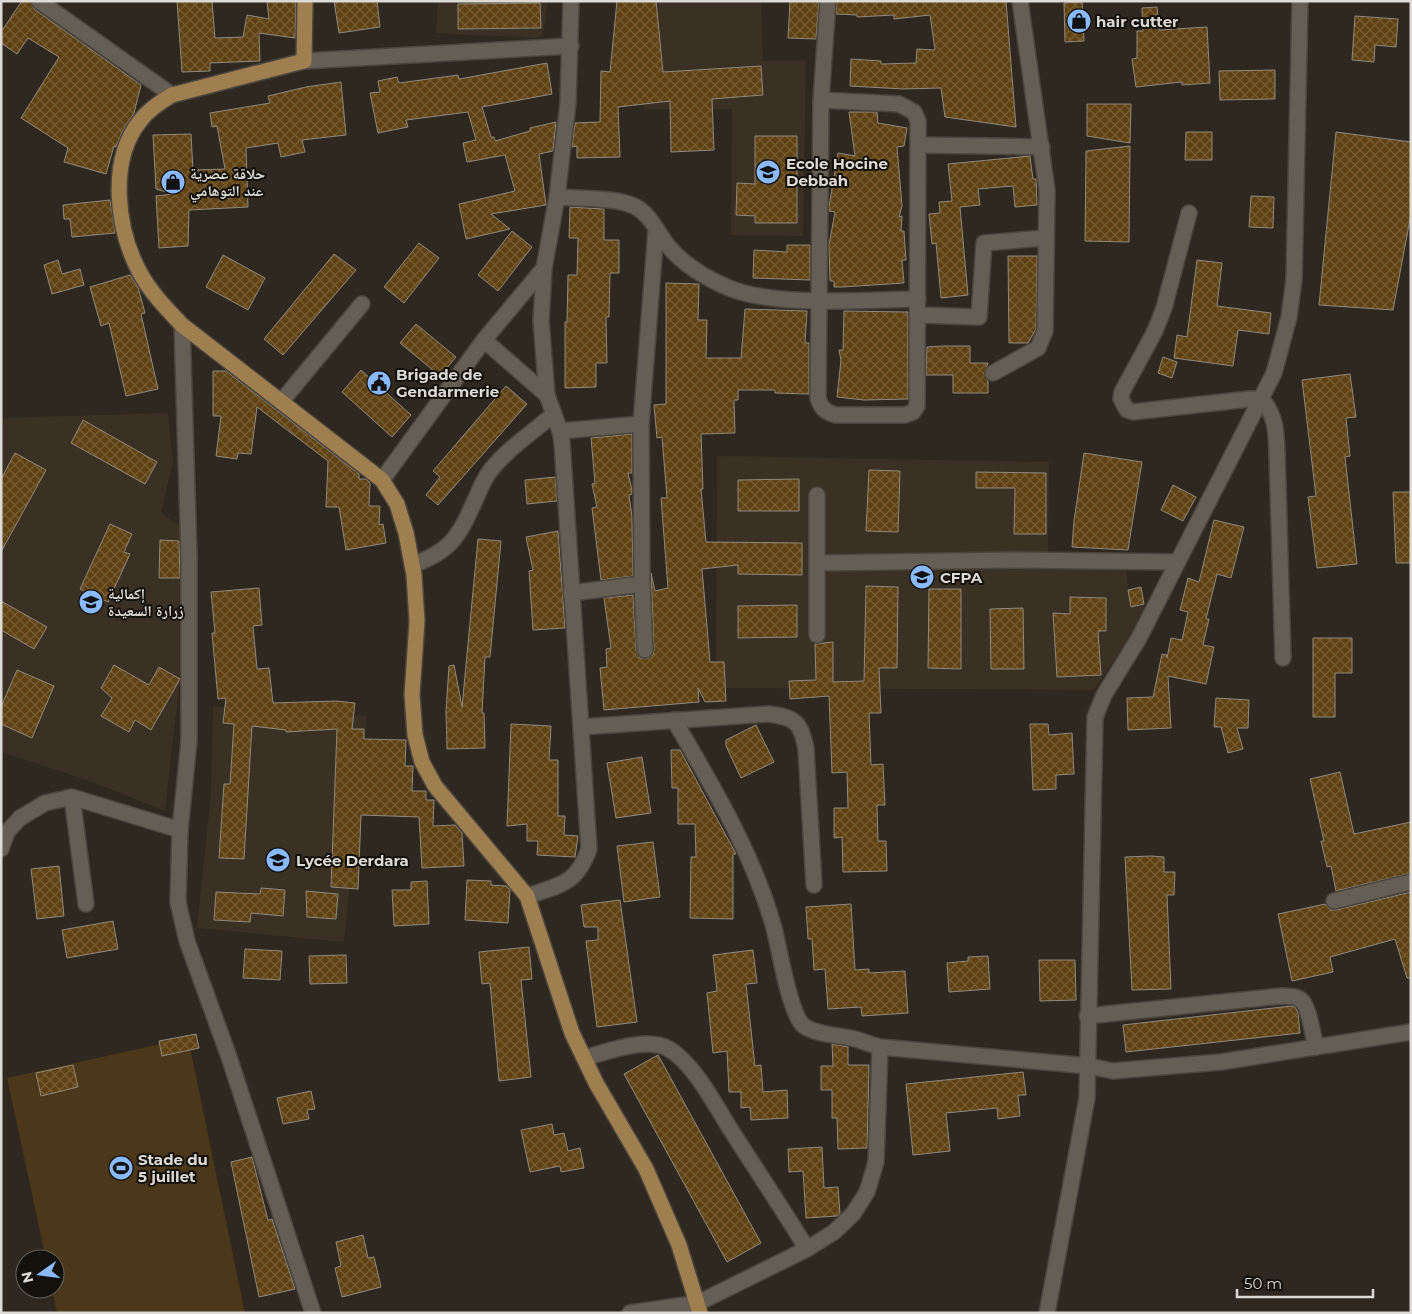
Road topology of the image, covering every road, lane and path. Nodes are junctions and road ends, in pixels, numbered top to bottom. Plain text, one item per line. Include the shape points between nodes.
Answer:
1 (39, 1) edge
2 (305, 1) edge
3 (571, 1) edge
4 (828, 1) edge
5 (1020, 1) edge
6 (1300, 1) edge
7 (570, 46) junction
8 (304, 61) junction
9 (172, 95) junction
10 (821, 100) junction
11 (918, 145) junction
12 (1042, 147) junction
13 (557, 197) junction
14 (1189, 213) dead end
15 (656, 230) junction
16 (1044, 238) junction
17 (544, 268) junction
18 (818, 300) junction
19 (362, 304) dead end
20 (918, 307) junction
21 (182, 325) junction
22 (484, 340) junction
23 (994, 373) dead end
24 (547, 395) junction
25 (1262, 399) junction
26 (281, 402) junction
27 (554, 414) junction
28 (641, 424) junction
29 (560, 431) junction
30 (382, 480) junction
31 (817, 495) dead end
32 (1177, 562) junction
33 (818, 563) junction
34 (412, 565) junction
35 (642, 584) junction
36 (571, 593) junction
37 (817, 635) dead end
38 (645, 650) dead end
39 (1283, 658) dead end
40 (674, 720) junction
41 (581, 727) junction
42 (72, 797) junction
43 (180, 830) junction
44 (1, 849) edge
45 (1411, 882) edge
46 (814, 885) dead end
47 (527, 896) junction
48 (1334, 901) dead end
49 (86, 904) dead end
50 (1087, 1016) junction
51 (1411, 1032) edge
52 (880, 1047) junction
53 (1316, 1047) junction
54 (584, 1058) junction
55 (1089, 1066) junction
56 (807, 1249) junction
57 (699, 1308) edge
58 (313, 1313) edge
59 (630, 1313) edge
60 (1046, 1313) edge

1 - 9 street
2 - 8 main road
3 - 7 street
4 - 10 street
5 - 12 street
6 - 25 street via 1294,280 1287,326 1274,373
7 - 8 street
7 - 13 street via 568,103
8 - 9 main road
9 - 21 main road via 159,102 139,122 129,141 122,165 121,214 127,244 139,272 156,298
10 - 11 street via 899,104 909,108 918,121
10 - 18 street
11 - 12 street
11 - 20 street
12 - 16 street via 1046,190
13 - 15 street via 634,206 646,214
13 - 17 street
14 - 25 street via 1164,308 1122,392 1122,406 1133,412
15 - 18 street via 681,259 727,287 762,296
15 - 28 street
16 - 20 street via 984,243 980,316
16 - 23 street via 1045,332 1038,348
17 - 22 street
17 - 24 street via 541,321
18 - 20 street
18 - 20 street via 818,398 820,407 827,413 836,414 905,415 913,412 917,406
19 - 26 street
21 - 26 main road
21 - 43 street via 189,557 189,741
22 - 24 street
22 - 30 street
24 - 27 street
25 - 32 street
25 - 39 street via 1272,411 1276,427
26 - 30 main road
27 - 29 street
27 - 34 street via 488,473 464,525 446,550
28 - 29 street
28 - 35 street
29 - 36 street
30 - 34 main road via 397,504
31 - 33 street
32 - 33 street
32 - 50 street via 1095,716
33 - 37 street
34 - 47 main road via 417,622 412,695 415,735 422,762 435,786
35 - 36 street
35 - 38 street
36 - 41 street
40 - 41 street
40 - 46 street via 768,714 785,716 796,722 806,749
40 - 52 street via 716,793 758,877 798,1019 813,1030
41 - 47 street via 589,849 574,877 559,886
42 - 43 street
42 - 44 street via 45,803 20,818 8,832
42 - 49 street
43 - 58 street via 178,902 187,941 229,1057
45 - 48 street
47 - 54 main road via 569,1024
50 - 53 street via 1294,997 1302,1000 1306,1007
50 - 55 street
51 - 53 street
52 - 55 street
52 - 56 street via 876,1162 867,1192 853,1214 834,1232
53 - 55 street via 1222,1062 1145,1069 1113,1071
54 - 56 street via 628,1046 654,1044 669,1049 706,1090
54 - 57 main road via 646,1169 679,1245
55 - 60 street via 1087,1098
56 - 57 street
57 - 59 street

